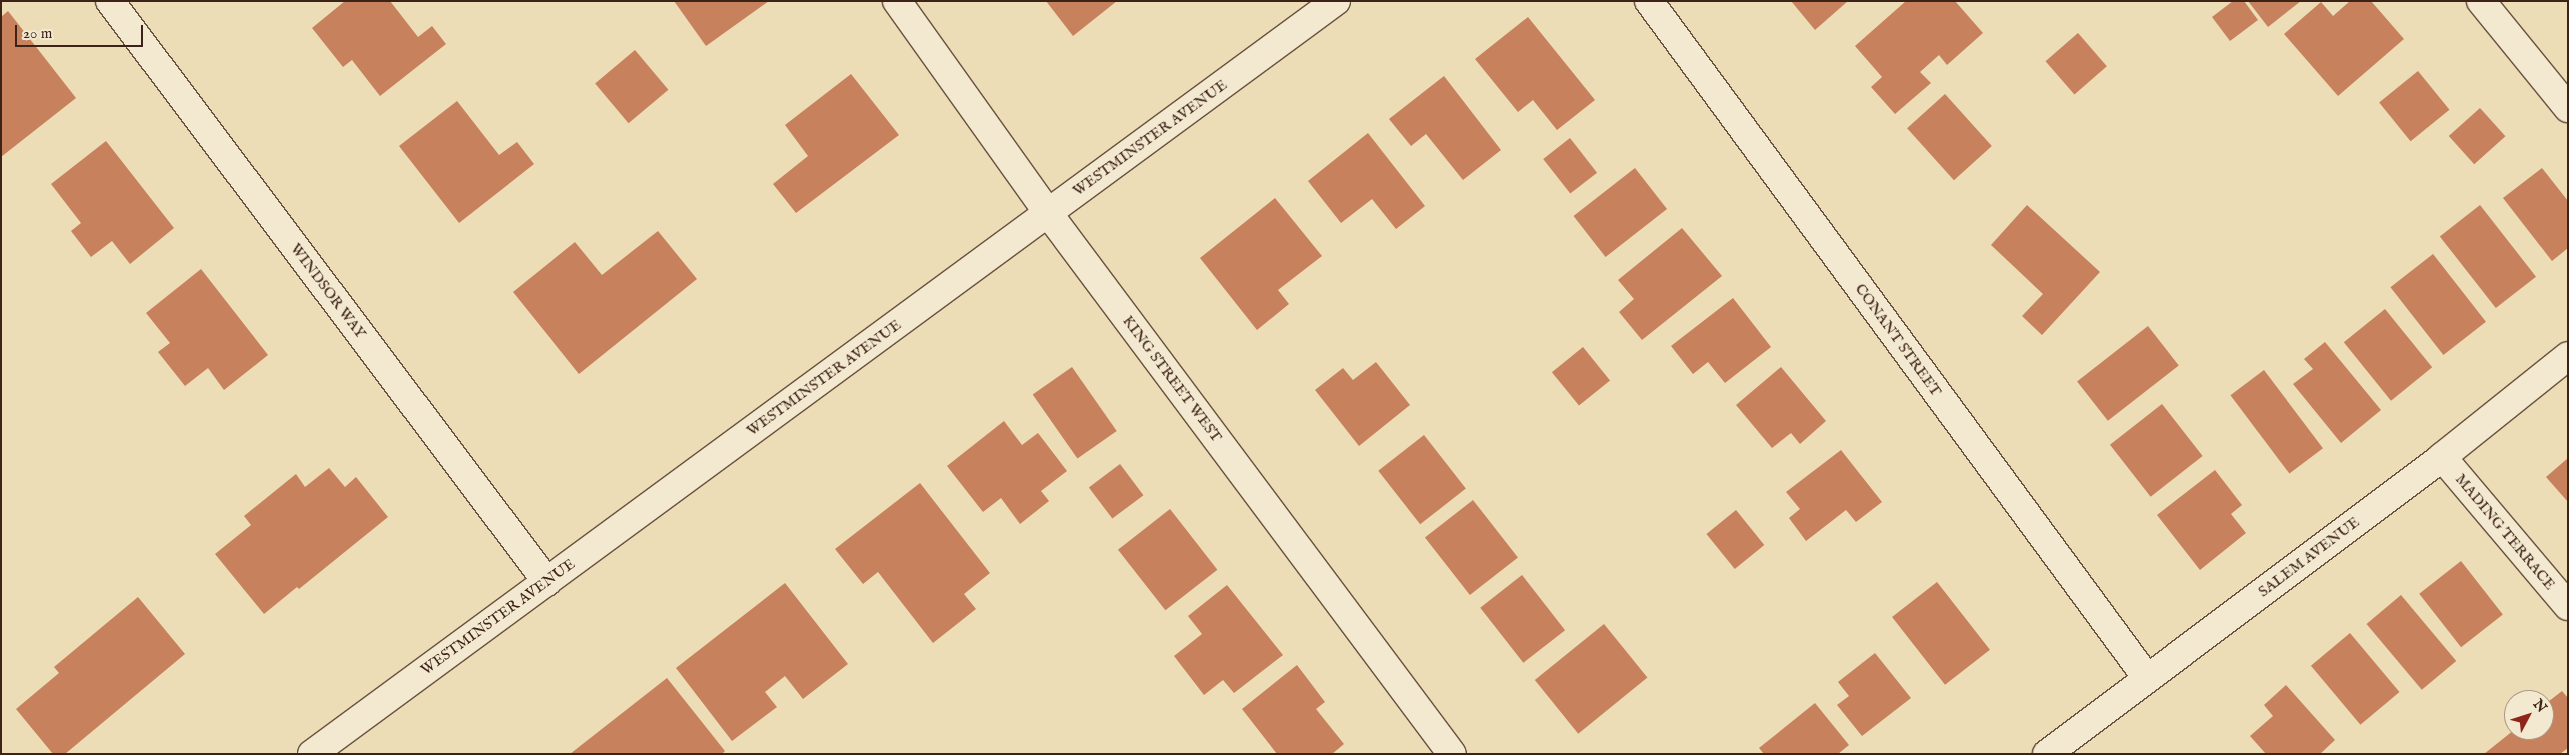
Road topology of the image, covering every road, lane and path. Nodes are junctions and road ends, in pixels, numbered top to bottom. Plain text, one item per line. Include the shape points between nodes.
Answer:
1 (110, 1) edge
2 (897, 1) edge
3 (1336, 1) edge
4 (1649, 1) edge
5 (2481, 1) edge
6 (2568, 108) edge
7 (1048, 213) junction
8 (2568, 356) edge
9 (2442, 457) junction
10 (547, 582) junction
11 (2568, 606) edge
12 (2147, 678) junction
13 (312, 754) edge
14 (1452, 754) edge
15 (2047, 754) edge

1 - 10 street, WINDSOR WAY
2 - 7 street, KING STREET WEST
3 - 7 street, WESTMINSTER AVENUE
4 - 12 street, CONANT STREET
5 - 6 street
7 - 10 street, WESTMINSTER AVENUE
7 - 14 street, KING STREET WEST
8 - 9 street, SALEM AVENUE
9 - 11 street, MADING TERRACE
9 - 12 street, SALEM AVENUE
10 - 13 street, WESTMINSTER AVENUE
12 - 15 street, SALEM AVENUE

